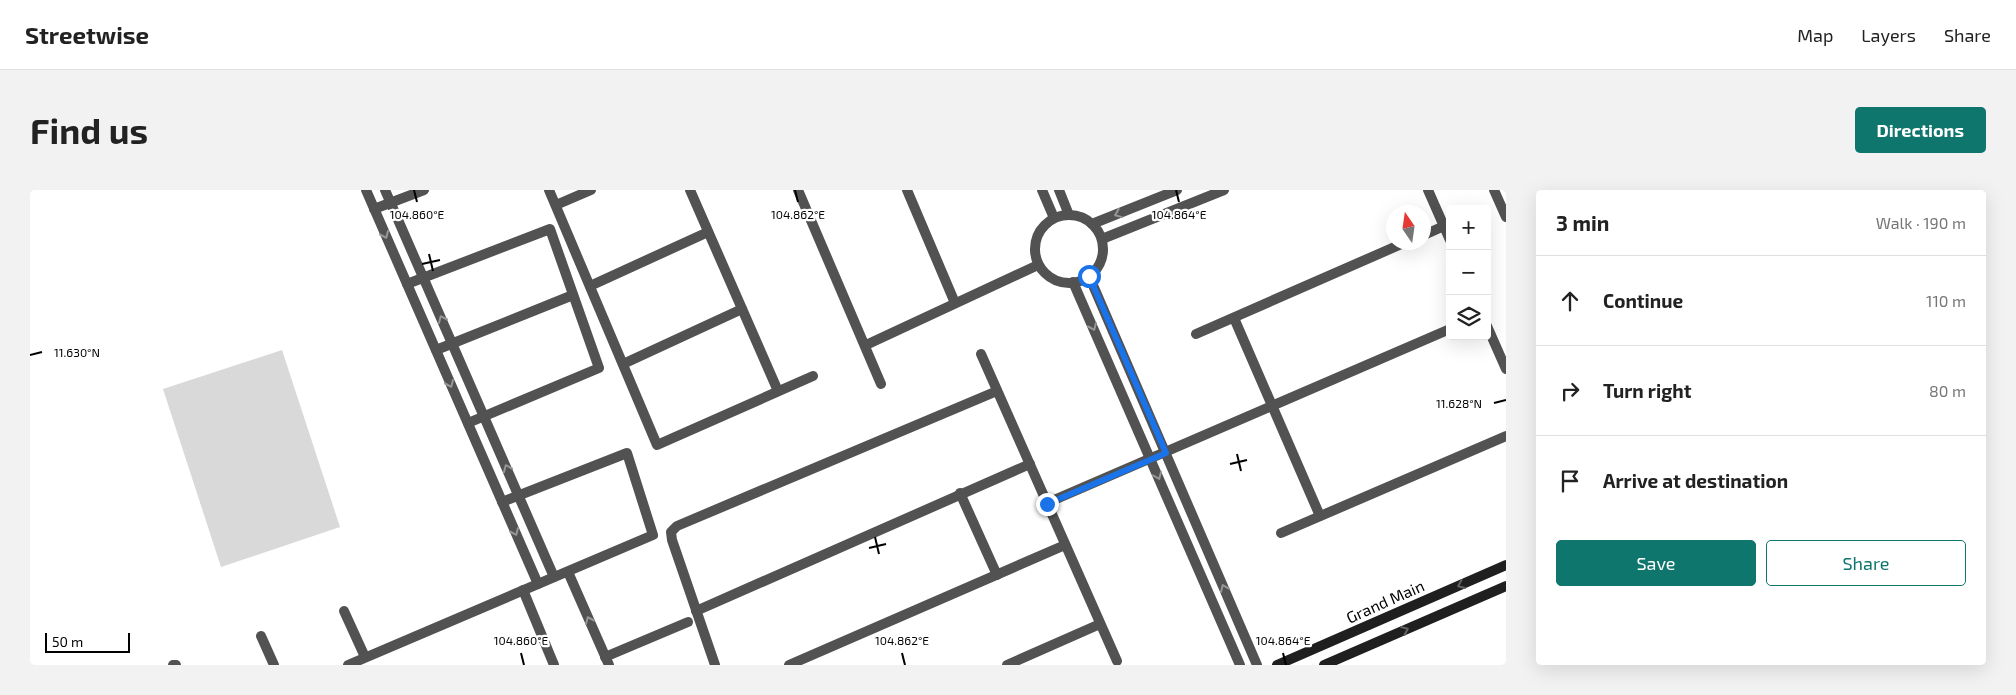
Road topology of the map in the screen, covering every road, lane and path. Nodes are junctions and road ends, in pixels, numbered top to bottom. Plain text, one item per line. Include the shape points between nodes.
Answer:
1 (366, 190) edge
2 (385, 190) edge
3 (424, 190) edge
4 (549, 190) edge
5 (591, 190) edge
6 (690, 190) edge
7 (798, 190) edge
8 (907, 190) edge
9 (1042, 190) edge
10 (1059, 190) edge
11 (1177, 190) edge
12 (1224, 190) edge
13 (1428, 190) edge
14 (1494, 190) edge
15 (1503, 200) edge
16 (390, 203) junction
17 (556, 205) junction
18 (374, 209) junction
19 (1069, 215) junction
20 (1506, 217) edge
21 (1054, 218) junction
22 (1092, 224) junction
23 (1444, 226) junction
24 (1446, 231) edge
25 (708, 232) junction
26 (1431, 232) edge
27 (1102, 239) junction
28 (1388, 250) edge
29 (1038, 265) junction
30 (1089, 276) junction
31 (423, 278) junction
32 (1073, 282) junction
33 (407, 284) junction
34 (590, 286) junction
35 (573, 295) junction
36 (954, 303) junction
37 (742, 309) junction
38 (1234, 318) junction
39 (1446, 330) edge
40 (1196, 334) dead end
41 (1491, 335) edge
42 (452, 343) junction
43 (866, 344) junction
44 (436, 350) junction
45 (981, 354) dead end
46 (623, 364) junction
47 (1506, 370) edge
48 (813, 376) dead end
49 (881, 384) dead end
50 (997, 390) junction
51 (778, 391) junction
52 (1272, 405) junction
53 (484, 416) junction
54 (468, 423) junction
55 (1506, 436) edge
56 (1166, 453) junction
57 (1151, 459) junction
58 (1030, 464) junction
59 (960, 494) junction
60 (519, 495) junction
61 (502, 502) junction
62 (1047, 504) junction
63 (1320, 516) junction
64 (1281, 533) dead end
65 (1065, 545) junction
66 (1506, 565) edge
67 (568, 572) junction
68 (996, 575) junction
69 (554, 577) junction
70 (538, 584) junction
71 (1506, 586) edge
72 (524, 590) junction
73 (344, 611) dead end
74 (696, 611) junction
75 (1236, 617) junction
76 (688, 622) dead end
77 (1100, 624) junction
78 (1222, 624) junction
79 (261, 636) dead end
80 (365, 658) junction
81 (607, 661) edge
82 (1116, 661) dead end
83 (274, 665) edge
84 (348, 665) edge
85 (554, 665) edge
86 (715, 665) edge
87 (789, 665) edge
88 (1007, 665) edge
89 (1240, 665) edge
90 (1257, 665) edge
91 (1277, 665) edge
92 (1324, 665) edge

1 - 18 street
2 - 16 street
3 - 16 street
4 - 17 street
5 - 17 street
6 - 25 street
7 - 43 street
8 - 36 street
9 - 21 street
10 - 19 street
11 -> 22 street
12 - 27 street
13 - 23 street
14 - 15 street
15 - 20 street
16 - 18 street
16 - 31 street
17 - 34 street
18 -> 33 street
19 - 21 street
19 - 22 street
21 - 29 street via 1036,240
22 - 27 street
23 - 24 street
23 - 26 street
25 - 34 street
25 - 37 street
27 - 30 street via 1101,260
28 - 38 street
29 - 32 street via 1051,277
29 - 36 street
30 - 32 street
30 - 56 street
31 - 33 street
31 - 35 street via 550,228
42 -> 31 street
32 -> 57 street
33 - 44 street
34 - 46 street
35 - 42 street
35 - 53 street via 599,368
36 - 43 street
37 - 46 street
37 - 51 street
38 - 40 street
38 - 52 street
39 - 52 street
41 - 47 street
42 - 44 street
42 - 53 street
43 - 49 street
44 -> 54 street
45 - 50 street
46 - 51 street via 657,445
48 - 51 street
50 - 58 street
50 - 74 street via 677,526 671,532 672,540
52 - 56 street
52 - 63 street
53 - 54 street
60 -> 53 street
54 - 61 street
55 - 63 street
56 - 57 street
75 -> 56 street
57 - 62 street
57 -> 78 street
58 - 59 street
58 - 62 street
59 - 68 street
59 - 74 street
60 - 61 street
60 - 67 street via 627,453 653,535
60 - 69 street
61 -> 70 street
62 - 65 street
63 - 64 street
65 - 68 street
65 - 77 street
66 -> 91 street, Grand Main
67 - 69 street
81 -> 67 street
68 - 87 street
69 - 70 street
70 - 72 street
92 -> 71 street, Grand Main
72 - 80 street
72 - 85 street
73 - 80 street
74 - 86 street
75 - 78 street
75 - 90 street
76 - 81 street
77 - 82 street
77 - 88 street
78 - 89 street
79 - 83 street
80 - 84 street

